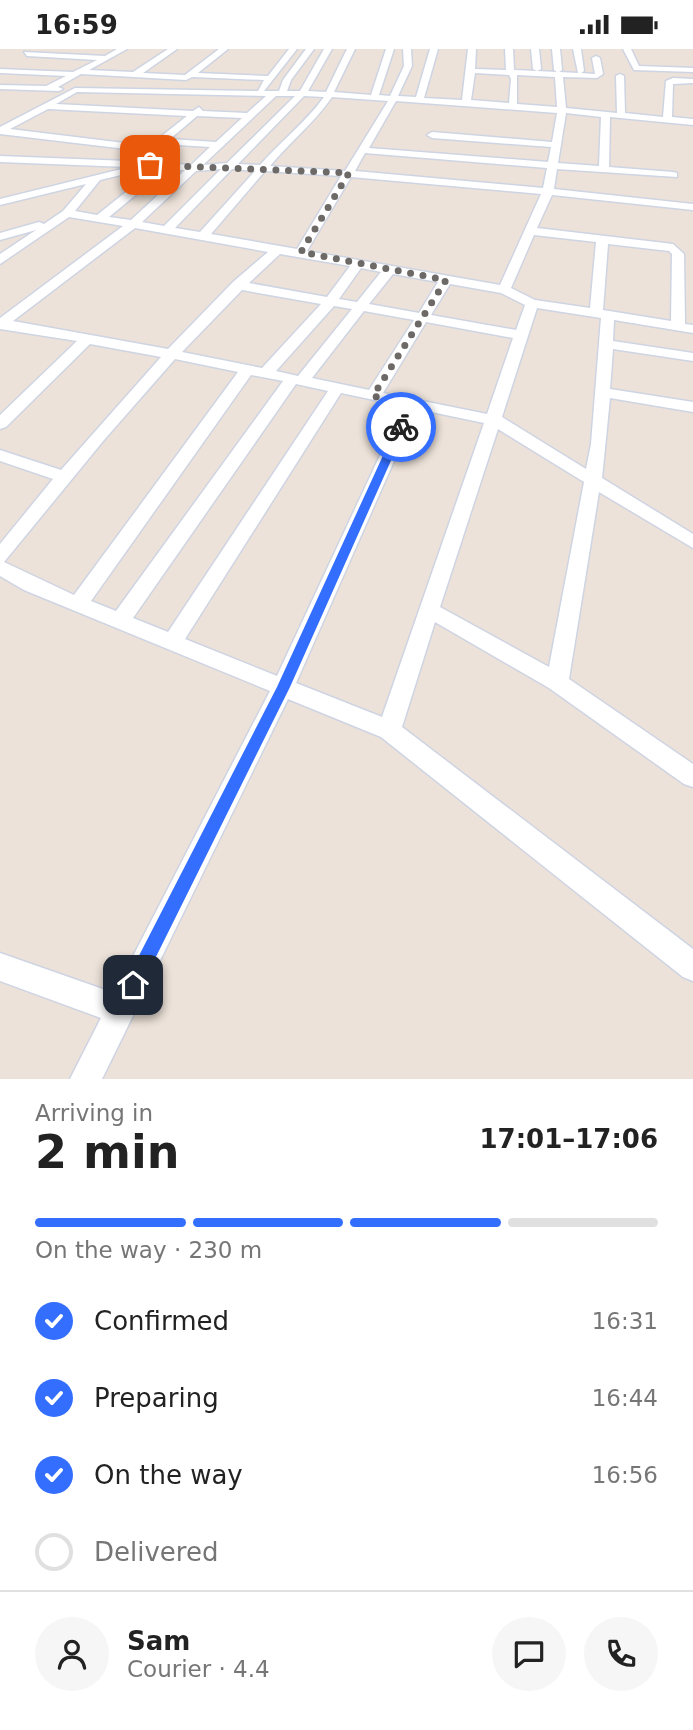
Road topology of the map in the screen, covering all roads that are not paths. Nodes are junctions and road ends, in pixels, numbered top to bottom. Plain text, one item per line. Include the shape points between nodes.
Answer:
1 (39, 49) edge
2 (123, 49) edge
3 (173, 49) edge
4 (224, 49) edge
5 (293, 49) edge
6 (310, 49) edge
7 (328, 49) edge
8 (351, 49) edge
9 (390, 49) edge
10 (407, 49) edge
11 (434, 49) edge
12 (472, 49) edge
13 (509, 49) edge
14 (535, 49) edge
15 (556, 49) edge
16 (577, 49) edge
17 (627, 49) edge
18 (27, 54) junction
19 (18, 58) dead end
20 (106, 58) junction
21 (596, 58) dead end
22 (9, 62) dead end
23 (0, 69) edge
24 (511, 70) junction
25 (693, 70) edge
26 (471, 71) junction
27 (537, 71) junction
28 (580, 71) junction
29 (489, 72) junction
30 (558, 72) junction
31 (599, 72) junction
32 (78, 73) junction
33 (134, 75) junction
34 (188, 76) junction
35 (620, 76) dead end
36 (269, 78) junction
37 (693, 81) edge
38 (489, 83) dead end
39 (536, 85) dead end
40 (0, 87) edge
41 (47, 89) junction
42 (75, 90) junction
43 (169, 93) junction
44 (488, 93) dead end
45 (220, 94) junction
46 (302, 94) junction
47 (256, 95) junction
48 (277, 95) junction
49 (330, 95) junction
50 (535, 97) dead end
51 (61, 98) junction
52 (374, 98) junction
53 (393, 99) junction
54 (419, 100) junction
55 (448, 101) junction
56 (466, 103) junction
57 (207, 104) junction
58 (488, 104) junction
59 (47, 106) junction
60 (513, 106) junction
61 (258, 108) junction
62 (535, 108) junction
63 (562, 110) junction
64 (195, 113) junction
65 (442, 113) dead end
66 (606, 114) junction
67 (621, 115) junction
68 (250, 116) junction
69 (667, 119) junction
70 (18, 121) junction
71 (693, 122) edge
72 (31, 123) dead end
73 (437, 124) dead end
74 (0, 131) edge
75 (172, 131) junction
76 (230, 135) junction
77 (432, 135) junction
78 (157, 139) junction
79 (88, 141) junction
80 (220, 145) junction
81 (556, 145) junction
82 (134, 147) junction
83 (48, 148) dead end
84 (363, 150) junction
85 (73, 151) junction
86 (153, 151) junction
87 (172, 153) dead end
88 (422, 155) junction
89 (209, 156) junction
90 (0, 159) edge
91 (134, 164) junction
92 (150, 165) junction
93 (552, 165) junction
94 (164, 166) junction
95 (229, 166) junction
96 (196, 168) junction
97 (262, 168) junction
98 (604, 170) junction
99 (349, 173) junction
100 (673, 175) dead end
101 (96, 179) junction
102 (548, 191) junction
103 (0, 202) edge
104 (693, 207) edge
105 (62, 216) junction
106 (99, 219) junction
107 (133, 224) junction
108 (166, 230) junction
109 (530, 231) junction
110 (202, 236) junction
111 (0, 237) edge
112 (602, 239) junction
113 (278, 249) junction
114 (301, 252) junction
115 (0, 260) edge
116 (359, 263) junction
117 (390, 269) junction
118 (446, 280) junction
119 (238, 285) junction
120 (504, 291) junction
121 (330, 302) junction
122 (532, 303) junction
123 (360, 307) junction
124 (602, 314) junction
125 (425, 318) junction
126 (1, 324) edge
127 (678, 326) junction
128 (693, 328) edge
129 (522, 335) junction
130 (87, 339) junction
131 (605, 344) junction
132 (170, 354) junction
133 (693, 356) edge
134 (256, 372) junction
135 (298, 380) junction
136 (337, 388) junction
137 (602, 392) junction
138 (373, 396) junction
139 (412, 404) junction
140 (693, 407) edge
141 (495, 420) junction
142 (0, 424) edge
143 (0, 454) edge
144 (64, 477) junction
145 (593, 481) junction
146 (693, 542) edge
147 (0, 557) edge
148 (0, 568) edge
149 (78, 604) junction
150 (430, 610) junction
151 (120, 621) junction
152 (172, 642) junction
153 (557, 682) junction
154 (283, 687) junction
155 (389, 730) junction
156 (693, 777) edge
157 (0, 967) edge
158 (693, 967) edge
159 (121, 1010) junction
160 (86, 1079) edge

1 - 18 street
2 - 20 street
3 - 33 street
4 - 34 street
5 - 36 street
6 - 48 street
7 - 46 street
8 - 49 street
9 - 52 street
10 - 53 street via 408,65
11 - 54 street
12 - 26 street
13 - 24 street
14 - 27 street
15 - 30 street
16 - 28 street
17 - 25 street via 637,68
18 - 19 street
18 - 20 street
20 - 32 street
21 - 31 street
22 - 23 street
23 - 32 street
24 - 27 street
24 - 29 street
24 - 60 street
26 - 29 street
26 - 56 street
27 - 30 street
27 - 39 street
28 - 30 street
28 - 31 street
29 - 38 street
30 - 31 street via 597,76
30 - 63 street
32 - 33 street
32 - 41 street
33 - 34 street
34 - 36 street
34 - 43 street
35 - 67 street
36 - 47 street
37 - 69 street via 670,81
40 - 41 street
41 - 42 street
42 - 43 street
42 - 51 street
43 - 45 street
44 - 58 street
45 - 47 street
45 - 57 street
46 - 48 street
46 - 49 street
46 - 95 street
47 - 48 street
48 - 61 street
49 - 52 street
49 - 97 street
50 - 62 street
51 - 57 street
51 - 59 street
52 - 53 street
53 - 54 street
53 - 84 street
54 - 55 street
55 - 56 street
55 - 65 street
56 - 58 street
57 - 61 street
57 - 64 street
58 - 60 street
59 - 64 street
59 - 70 street
60 - 62 street
61 - 68 street
62 - 63 street
63 - 66 street
63 - 81 street
64 - 68 street
64 - 75 street
66 - 67 street
66 - 98 street
67 - 69 street
68 - 76 street
69 - 71 street
70 - 72 street
70 - 74 street
73 - 77 street
74 - 79 street
75 - 76 street
75 - 78 street
76 - 80 street
77 - 81 street
77 - 88 street
78 - 80 street
78 - 86 street
79 - 82 street
79 - 85 street
80 - 89 street
81 - 93 street
82 - 85 street
82 - 86 street
83 - 85 street
84 - 88 street
84 - 99 street
86 - 91 street
87 - 89 street
88 - 93 street
89 - 96 street
90 - 91 street
91 - 92 street
92 - 94 street
92 - 101 street
93 - 98 street
93 - 102 street
94 - 96 street
94 - 106 street
95 - 96 street
95 - 97 street
95 - 108 street
96 - 107 street
97 - 99 street
97 - 110 street
98 - 100 street
99 - 102 street
99 - 114 street
101 - 103 street
101 - 105 street
102 - 104 street
102 - 109 street
105 - 106 street
105 - 111 street
105 - 115 street
106 - 107 street
107 - 108 street
107 - 126 street
108 - 110 street
109 - 112 street
109 - 120 street
110 - 113 street
112 - 124 street
112 - 127 street via 676,251
113 - 114 street
113 - 119 street
114 - 116 street
116 - 117 street
116 - 121 street
117 - 118 street
117 - 123 street
118 - 120 street
118 - 125 street
119 - 121 street
119 - 132 street
120 - 122 street
121 - 123 street
121 - 134 street
122 - 124 street
122 - 129 street
123 - 125 street
123 - 135 street
124 - 127 street
124 - 131 street
125 - 129 street
125 - 138 street
126 - 130 street
127 - 128 street
129 - 141 street
130 - 132 street
130 - 142 street
131 - 133 street
131 - 137 street
132 - 134 street
132 - 144 street
134 - 135 street
134 - 149 street
135 - 136 street
135 - 151 street
136 - 138 street
136 - 152 street
137 - 140 street
137 - 145 street
138 - 139 street
139 - 141 street
139 - 154 street
141 - 145 street
141 - 150 street
143 - 144 street
144 - 147 street
145 - 146 street
145 - 153 street
148 - 149 street
149 - 151 street
150 - 153 street
150 - 155 street
151 - 152 street
152 - 154 street
153 - 156 street
154 - 155 street
154 - 159 street
155 - 158 street
157 - 159 street
159 - 160 street

